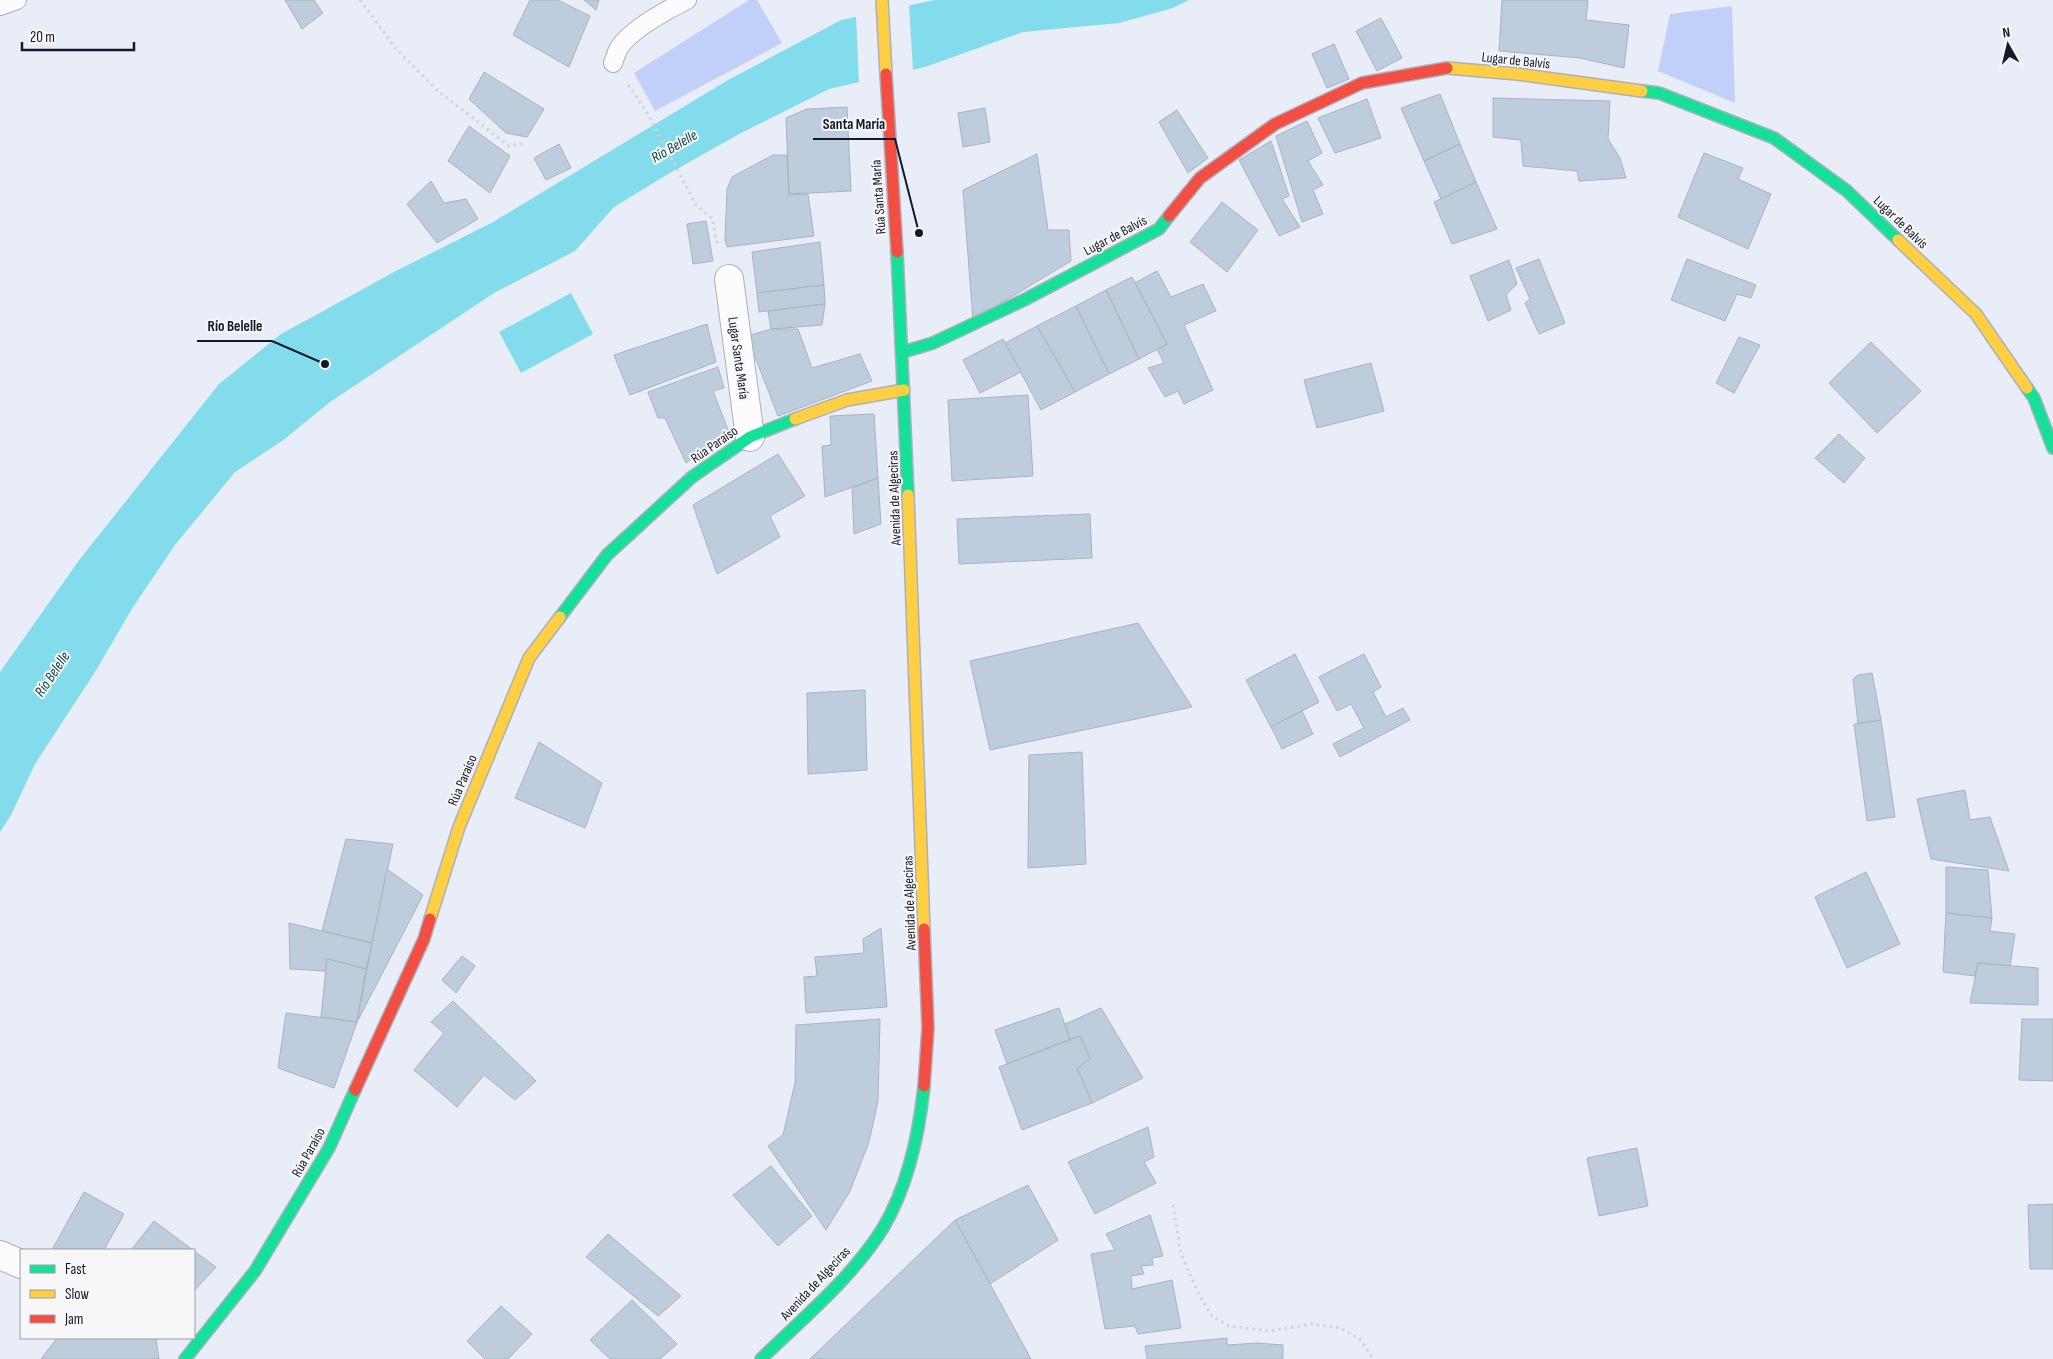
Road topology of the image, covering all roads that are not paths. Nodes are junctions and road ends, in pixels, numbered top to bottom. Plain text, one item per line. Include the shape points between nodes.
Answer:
1 (17, 0) edge
2 (687, 0) edge
3 (882, 1) edge
4 (0, 6) edge
5 (613, 63) road end
6 (729, 279) road end
7 (903, 352) junction
8 (904, 390) junction
9 (750, 437) junction
10 (2053, 448) edge
11 (0, 1255) edge
12 (20, 1264) edge
13 (199, 1332) edge
14 (185, 1359) edge
15 (761, 1359) edge

1 - 4 lane
2 - 5 lane via 636,32 619,47
3 - 7 street, Rúa Santa María
6 - 9 street, Lugar Santa María
7 - 8 street, Rúa Santa María
7 - 10 street, Lugar de Balvís via 933,342 1024,300 1160,229 1200,178 1274,124 1362,83 1442,68 1517,74 1659,92 1774,138 1847,191 1976,314 2034,398
8 - 9 street, Rúa Paraíso via 847,400
8 - 15 street, Avenida de Algeciras via 928,1028 918,1135 902,1188 881,1231 854,1264
9 - 13 street, Rúa Paraíso via 692,477 607,555 529,658 458,827 424,939 329,1148 255,1271
11 - 12 street
13 - 14 street, Rúa Paraíso

